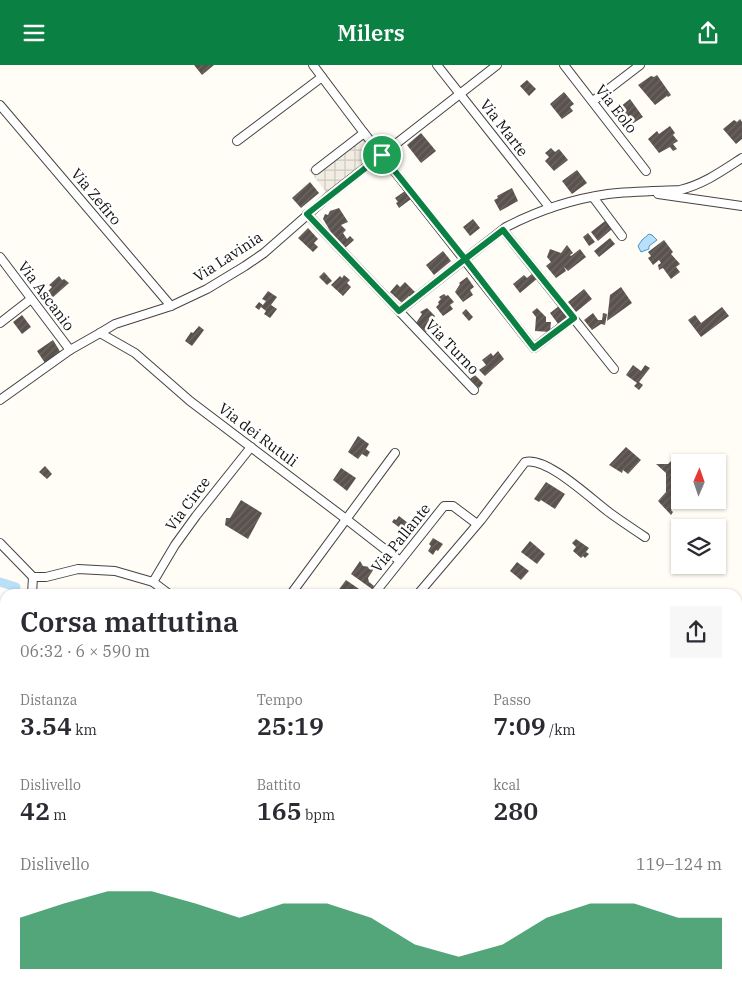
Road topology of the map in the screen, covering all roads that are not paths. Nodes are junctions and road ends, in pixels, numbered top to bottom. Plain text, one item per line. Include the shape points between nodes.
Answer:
1 (313, 65) edge
2 (437, 65) edge
3 (497, 65) edge
4 (564, 65) edge
5 (640, 65) edge
6 (322, 77) junction
7 (460, 95) junction
8 (592, 101) junction
9 (0, 105) edge
10 (364, 133) junction
11 (237, 141) dead end
12 (382, 155) junction
13 (742, 158) edge
14 (316, 170) dead end
15 (646, 171) dead end
16 (646, 192) junction
17 (593, 197) junction
18 (742, 206) edge
19 (550, 208) junction
20 (307, 214) junction
21 (503, 230) junction
22 (622, 236) dead end
23 (0, 257) edge
24 (465, 259) junction
25 (31, 299) junction
26 (171, 306) junction
27 (399, 311) junction
28 (574, 318) junction
29 (0, 323) edge
30 (100, 333) junction
31 (70, 351) junction
32 (614, 369) dead end
33 (474, 390) dead end
34 (0, 400) edge
35 (251, 447) junction
36 (395, 453) dead end
37 (346, 519) junction
38 (477, 524) junction
39 (645, 537) dead end
40 (0, 543) edge
41 (400, 561) junction
42 (33, 577) junction
43 (153, 582) junction
44 (32, 589) edge
45 (162, 589) edge
46 (295, 589) edge
47 (378, 589) edge
48 (422, 589) edge

1 - 6 street
2 - 7 street, Via Marte
3 - 7 street, Via Lavinia
4 - 8 street, Via Eolo
5 - 8 street
6 - 10 street
6 - 11 street
7 - 12 street, Via Lavinia
7 - 19 street, Via Marte
8 - 15 street, Via Eolo
9 - 26 street, Via Zefiro
10 - 12 street
10 - 14 street
12 - 20 street, Via Lavinia
12 - 24 street
13 - 16 street via 689,188
16 - 17 street
16 - 18 street
17 - 19 street
17 - 22 street
19 - 21 street
20 - 26 street, Via Lavinia via 264,253 206,289
20 - 27 street, Via Turno
21 - 24 street
21 - 28 street
23 - 25 street, Via Ascanio
24 - 27 street
24 - 28 street via 534,348
25 - 29 street
25 - 31 street, Via Ascanio
26 - 30 street, Via Lavinia via 115,324
27 - 33 street, Via Turno
28 - 32 street
30 - 31 street, Via Lavinia
30 - 35 street, Via dei Rutuli via 135,353 190,401
31 - 34 street, Via Lavinia
35 - 37 street, Via dei Rutuli
35 - 43 street, Via Circe via 180,538
36 - 37 street
37 - 41 street, Via dei Rutuli
37 - 46 street
38 - 39 street via 525,462 532,460 564,477
38 - 41 street, Via Pallante via 453,506 444,506
38 - 48 street
40 - 42 street
41 - 47 street, Via Pallante
42 - 43 street via 88,568 115,571
42 - 44 street
43 - 45 street

